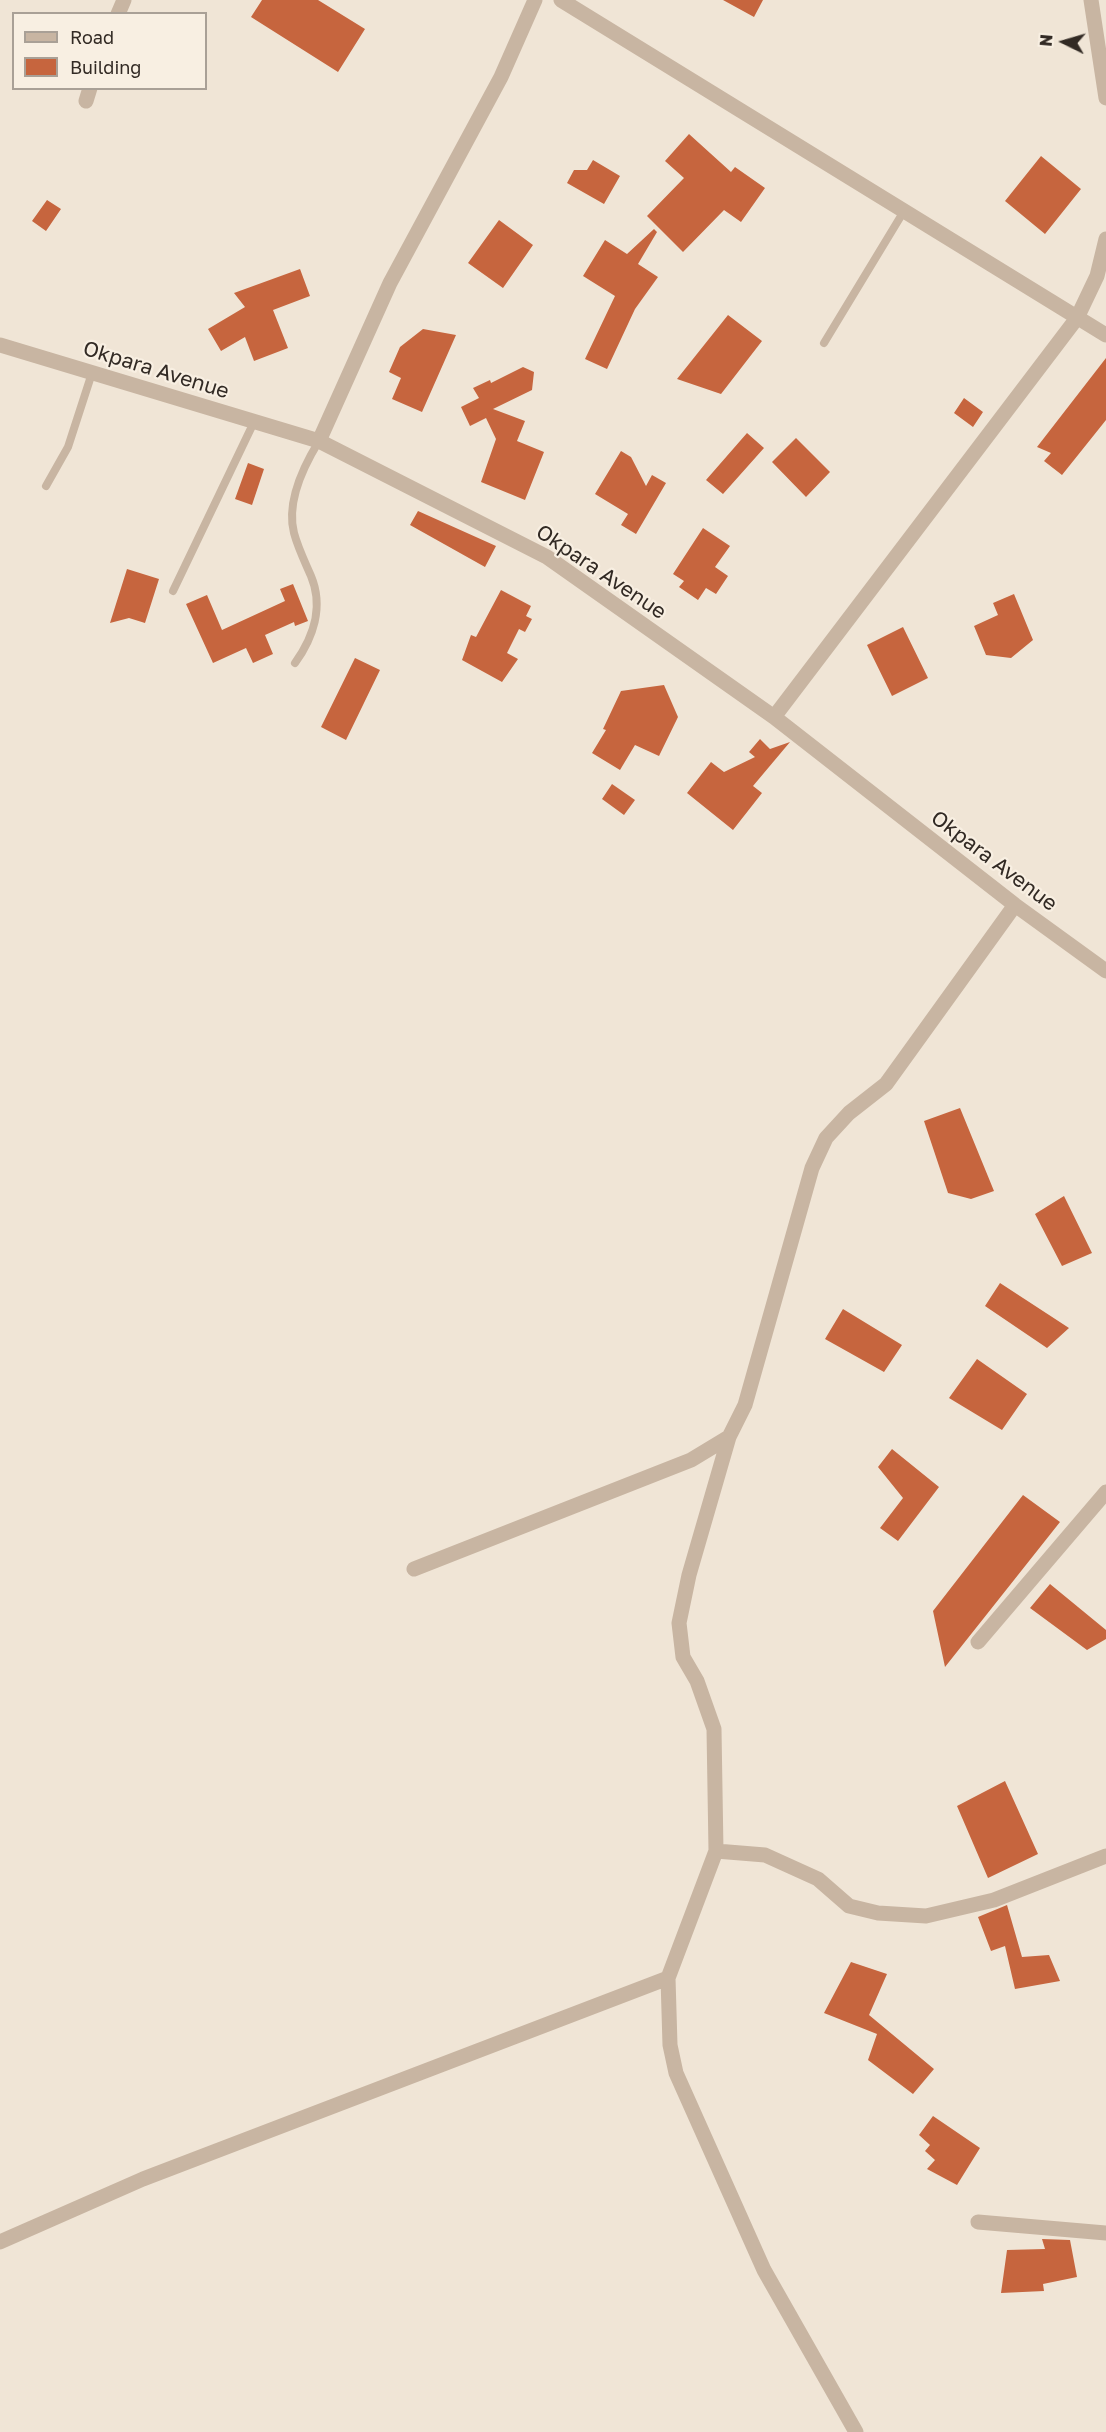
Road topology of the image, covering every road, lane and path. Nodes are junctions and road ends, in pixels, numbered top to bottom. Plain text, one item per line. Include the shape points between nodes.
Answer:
1 (535, 0) edge
2 (561, 0) edge
3 (1091, 0) edge
4 (1106, 98) edge
5 (904, 211) junction
6 (1106, 239) edge
7 (1077, 318) junction
8 (1106, 335) edge
9 (824, 343) dead end
10 (0, 345) edge
11 (92, 373) junction
12 (254, 422) junction
13 (318, 441) junction
14 (46, 486) dead end
15 (172, 591) dead end
16 (295, 663) dead end
17 (774, 717) junction
18 (1015, 904) junction
19 (1106, 971) edge
20 (729, 1437) junction
21 (1106, 1492) edge
22 (414, 1569) dead end
23 (978, 1641) dead end
24 (716, 1851) junction
25 (1106, 1856) edge
26 (668, 1978) junction
27 (978, 2222) dead end
28 (1106, 2233) edge
29 (0, 2242) edge
30 (856, 2432) edge

1 - 13 street via 501,77 390,284
2 - 5 street
3 - 4 street
5 - 7 street
5 - 9 lane
6 - 7 street via 1096,276
7 - 8 street
7 - 17 street
10 - 11 street, Okpara Avenue
11 - 12 street, Okpara Avenue
11 - 14 lane via 68,447
12 - 13 street, Okpara Avenue
12 - 15 lane
13 - 16 lane via 302,469 294,506 293,532 317,597 313,632
13 - 17 street, Okpara Avenue via 547,557
17 - 18 street, Okpara Avenue
18 - 19 street, Okpara Avenue
18 - 20 street via 886,1084 849,1113 826,1138 812,1168 745,1405
20 - 22 street via 691,1460
20 - 24 street via 679,1623 683,1657 697,1681 714,1729
21 - 23 street
24 - 25 street via 765,1855 818,1880 849,1906 878,1913 926,1916 994,1900
24 - 26 street
26 - 29 street via 143,2179
26 - 30 street via 670,2045 676,2073 764,2270
27 - 28 street

